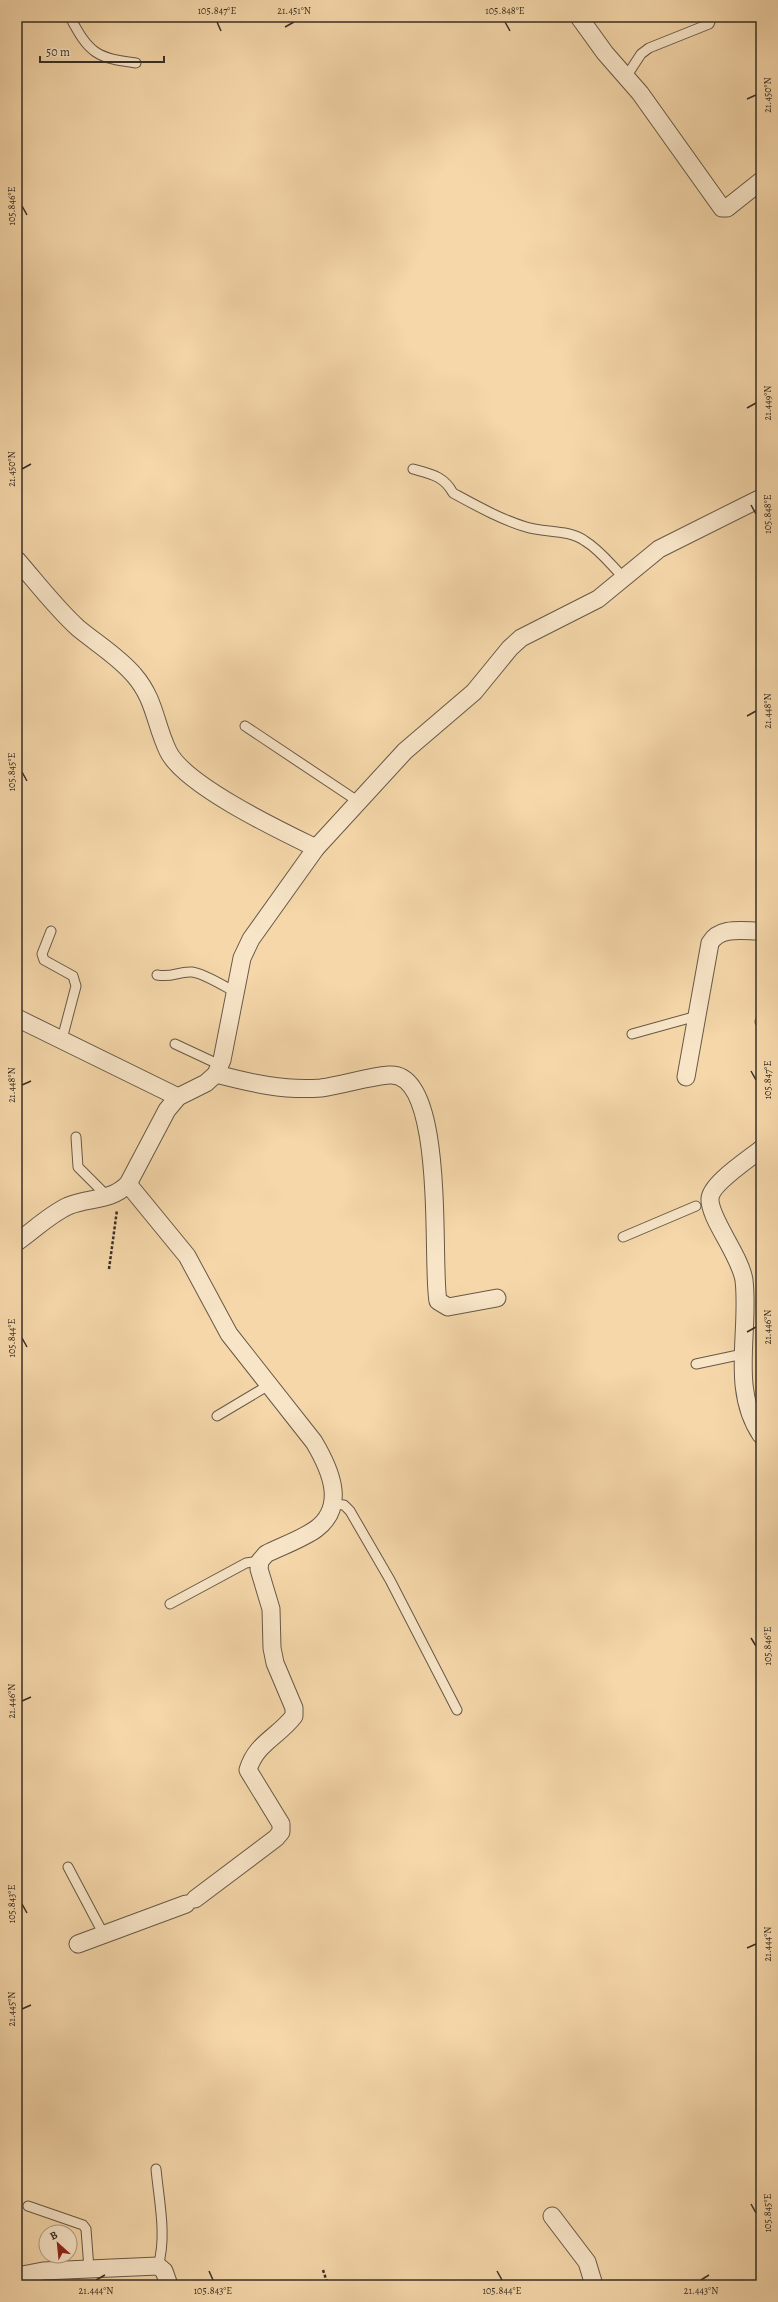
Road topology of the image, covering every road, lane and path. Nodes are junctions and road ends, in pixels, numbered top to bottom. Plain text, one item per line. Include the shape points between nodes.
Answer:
1 (70, 17) edge
2 (579, 17) edge
3 (712, 17) edge
4 (136, 63) dead end
5 (626, 77) junction
6 (761, 182) edge
7 (413, 469) dead end
8 (761, 498) edge
9 (17, 560) edge
10 (623, 577) junction
11 (245, 726) dead end
12 (358, 802) junction
13 (316, 848) junction
14 (51, 931) dead end
15 (761, 931) edge
16 (157, 976) dead end
17 (236, 992) junction
18 (696, 1016) junction
19 (17, 1018) edge
20 (632, 1034) dead end
21 (62, 1039) junction
22 (175, 1044) dead end
23 (218, 1070) junction
24 (686, 1077) dead end
25 (178, 1097) junction
26 (76, 1137) dead end
27 (761, 1149) edge
28 (119, 1191) junction
29 (703, 1203) junction
30 (623, 1237) dead end
31 (17, 1242) edge
32 (109, 1269) dead end
33 (497, 1298) dead end
34 (744, 1354) junction
35 (696, 1364) dead end
36 (269, 1384) junction
37 (217, 1416) dead end
38 (761, 1435) edge
39 (334, 1504) junction
40 (260, 1561) junction
41 (170, 1604) dead end
42 (457, 1710) dead end
43 (68, 1867) dead end
44 (104, 1935) junction
45 (78, 1944) dead end
46 (156, 2169) dead end
47 (28, 2206) dead end
48 (552, 2216) dead end
49 (158, 2266) junction
50 (89, 2269) junction
51 (323, 2270) dead end
52 (17, 2276) edge
53 (169, 2285) edge
54 (328, 2285) edge
55 (594, 2285) edge

1 - 4 lane via 89,48 109,60
2 - 5 street
3 - 5 lane via 708,24 649,48 641,54
5 - 6 street via 722,208 727,208
7 - 10 lane via 439,477 448,484 453,493 507,520 528,528 570,534 585,540
8 - 10 street via 659,549
9 - 13 street via 67,617 133,673 153,704 168,751 178,766 191,778 274,828
10 - 12 street via 598,599 521,638 474,692 405,752
11 - 12 lane
12 - 13 street
13 - 17 street via 251,939 242,958
14 - 21 lane via 42,954 44,960 73,976 76,986
15 - 18 street via 725,931 715,935 710,943
16 - 17 lane via 169,978 183,972 193,972
17 - 23 street
18 - 20 lane
18 - 24 street
19 - 21 street
21 - 25 street
22 - 23 lane
23 - 25 street via 206,1083
23 - 33 street via 259,1085 284,1088 321,1088 391,1075 406,1079 416,1091 430,1143 436,1235 435,1287 438,1301 448,1307
25 - 28 street via 167,1110
26 - 28 lane via 78,1167
27 - 29 street via 718,1184
28 - 31 street via 55,1213
28 - 32 path
28 - 36 street via 187,1256 229,1334
29 - 30 lane
29 - 34 street via 712,1209 736,1256 743,1278
34 - 35 lane
34 - 38 street via 746,1403 752,1422
36 - 37 lane
36 - 39 street via 323,1457 333,1486
39 - 40 street via 326,1520 316,1529 266,1554
39 - 42 lane via 344,1505 350,1511 390,1580
40 - 41 lane via 246,1563
40 - 44 street via 259,1569 271,1610 275,1663 294,1708 294,1716 257,1750 248,1770 281,1824 281,1832 191,1901
43 - 44 lane
44 - 45 street
46 - 49 lane via 162,2234 162,2254
47 - 50 lane via 83,2225 86,2229
48 - 55 street via 587,2262
49 - 50 street
49 - 53 street via 164,2271
50 - 52 street via 43,2271
51 - 54 path

